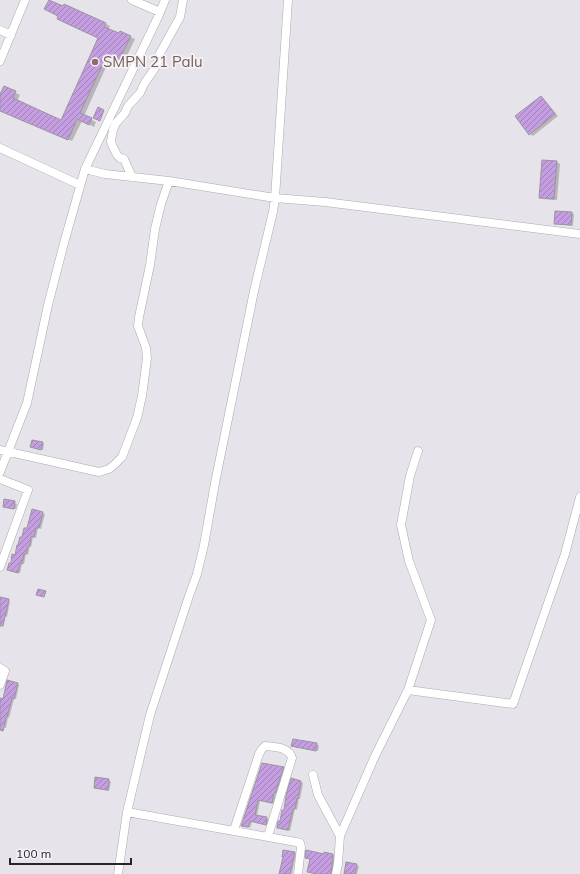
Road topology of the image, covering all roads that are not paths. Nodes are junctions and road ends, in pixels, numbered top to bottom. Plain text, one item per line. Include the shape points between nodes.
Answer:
1 (25, 0) edge
2 (132, 0) edge
3 (165, 0) edge
4 (183, 0) edge
5 (288, 0) edge
6 (160, 12) junction
7 (0, 30) edge
8 (11, 35) junction
9 (0, 60) edge
10 (0, 148) edge
11 (85, 169) junction
12 (132, 177) junction
13 (169, 181) junction
14 (80, 185) junction
15 (275, 198) junction
16 (580, 234) edge
17 (4, 451) edge
18 (418, 451) dead end
19 (0, 472) edge
20 (0, 479) edge
21 (580, 497) edge
22 (0, 567) edge
23 (0, 668) edge
24 (0, 685) edge
25 (408, 690) junction
26 (313, 776) dead end
27 (127, 812) junction
28 (234, 830) junction
29 (268, 836) junction
30 (340, 836) junction
31 (118, 874) edge
32 (298, 874) edge
33 (336, 874) edge

1 - 8 street
2 - 6 street
3 - 6 street
4 - 12 street via 180,17 159,56 157,65 113,130 112,145 117,155 124,159
5 - 15 street
6 - 11 street
7 - 8 street
8 - 9 street
10 - 14 street
11 - 12 street
11 - 14 street
12 - 13 street
13 - 15 street
13 - 17 street via 155,229 139,317 138,326 146,348 142,396 137,418 122,456 115,464 99,472
14 - 17 street via 50,297 27,403
15 - 16 street
15 - 27 street via 197,574 150,715
17 - 19 street
18 - 25 street via 410,476 401,525 409,560 431,620
20 - 22 street via 28,490
21 - 25 street via 565,554 513,704
23 - 24 street via 5,670
25 - 30 street via 375,756
26 - 30 street via 318,795
27 - 28 street
27 - 31 street
28 - 29 street
28 - 29 street via 263,747 283,749 291,754 292,758
29 - 32 street via 300,843
30 - 33 street

